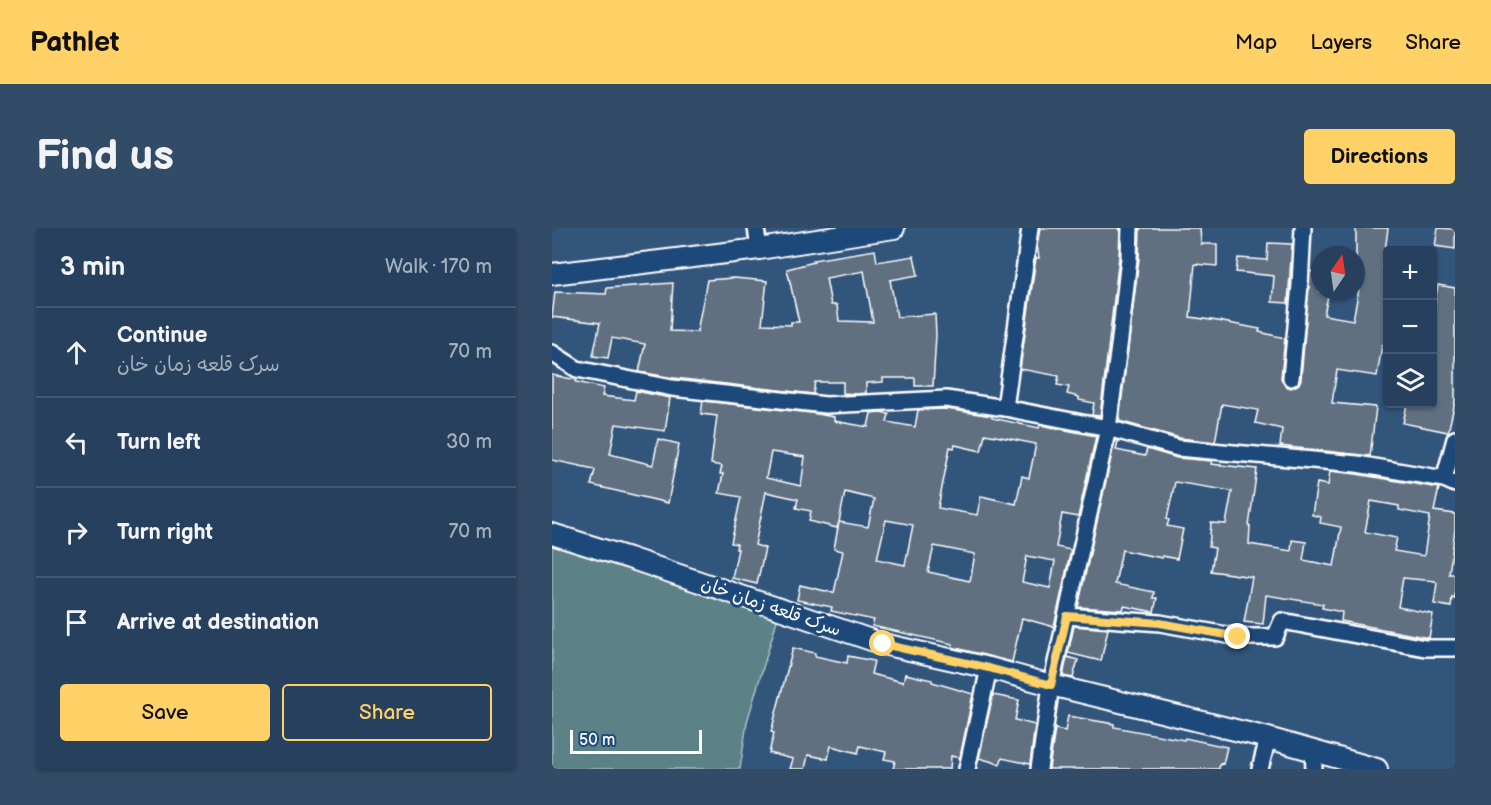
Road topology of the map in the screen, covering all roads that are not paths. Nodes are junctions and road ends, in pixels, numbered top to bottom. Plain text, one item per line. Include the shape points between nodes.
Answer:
1 (756, 228) edge
2 (894, 228) edge
3 (1030, 228) edge
4 (1130, 228) edge
5 (1303, 228) edge
6 (759, 249) junction
7 (552, 274) edge
8 (552, 353) edge
9 (1292, 378) dead end
10 (1005, 408) junction
11 (1108, 428) junction
12 (1455, 439) edge
13 (1450, 482) edge
14 (552, 534) edge
15 (1067, 616) junction
16 (1455, 648) edge
17 (989, 668) junction
18 (1051, 685) junction
19 (1268, 738) junction
20 (1313, 760) edge
21 (968, 769) edge
22 (1040, 769) edge
23 (1260, 769) edge
24 (1377, 769) edge

1 - 6 street
2 - 6 street
3 - 10 street
4 - 11 street
5 - 9 street
6 - 7 street
8 - 10 street via 577,369 672,388 826,405 946,399
10 - 11 street
11 - 13 street via 1178,448 1357,464
11 - 15 street
12 - 13 street
14 - 17 street, سرک قلعه زمان خان via 883,644
15 - 16 street via 1160,623 1238,637 1275,637 1282,621 1425,648
15 - 18 street
17 - 18 street, سرک قلعه زمان خان
17 - 21 street
18 - 19 street, سرک قلعه زمان خان
18 - 22 street
19 - 20 street, سرک قلعه زمان خان
19 - 23 street
20 - 24 street, سرک قلعه زمان خان

